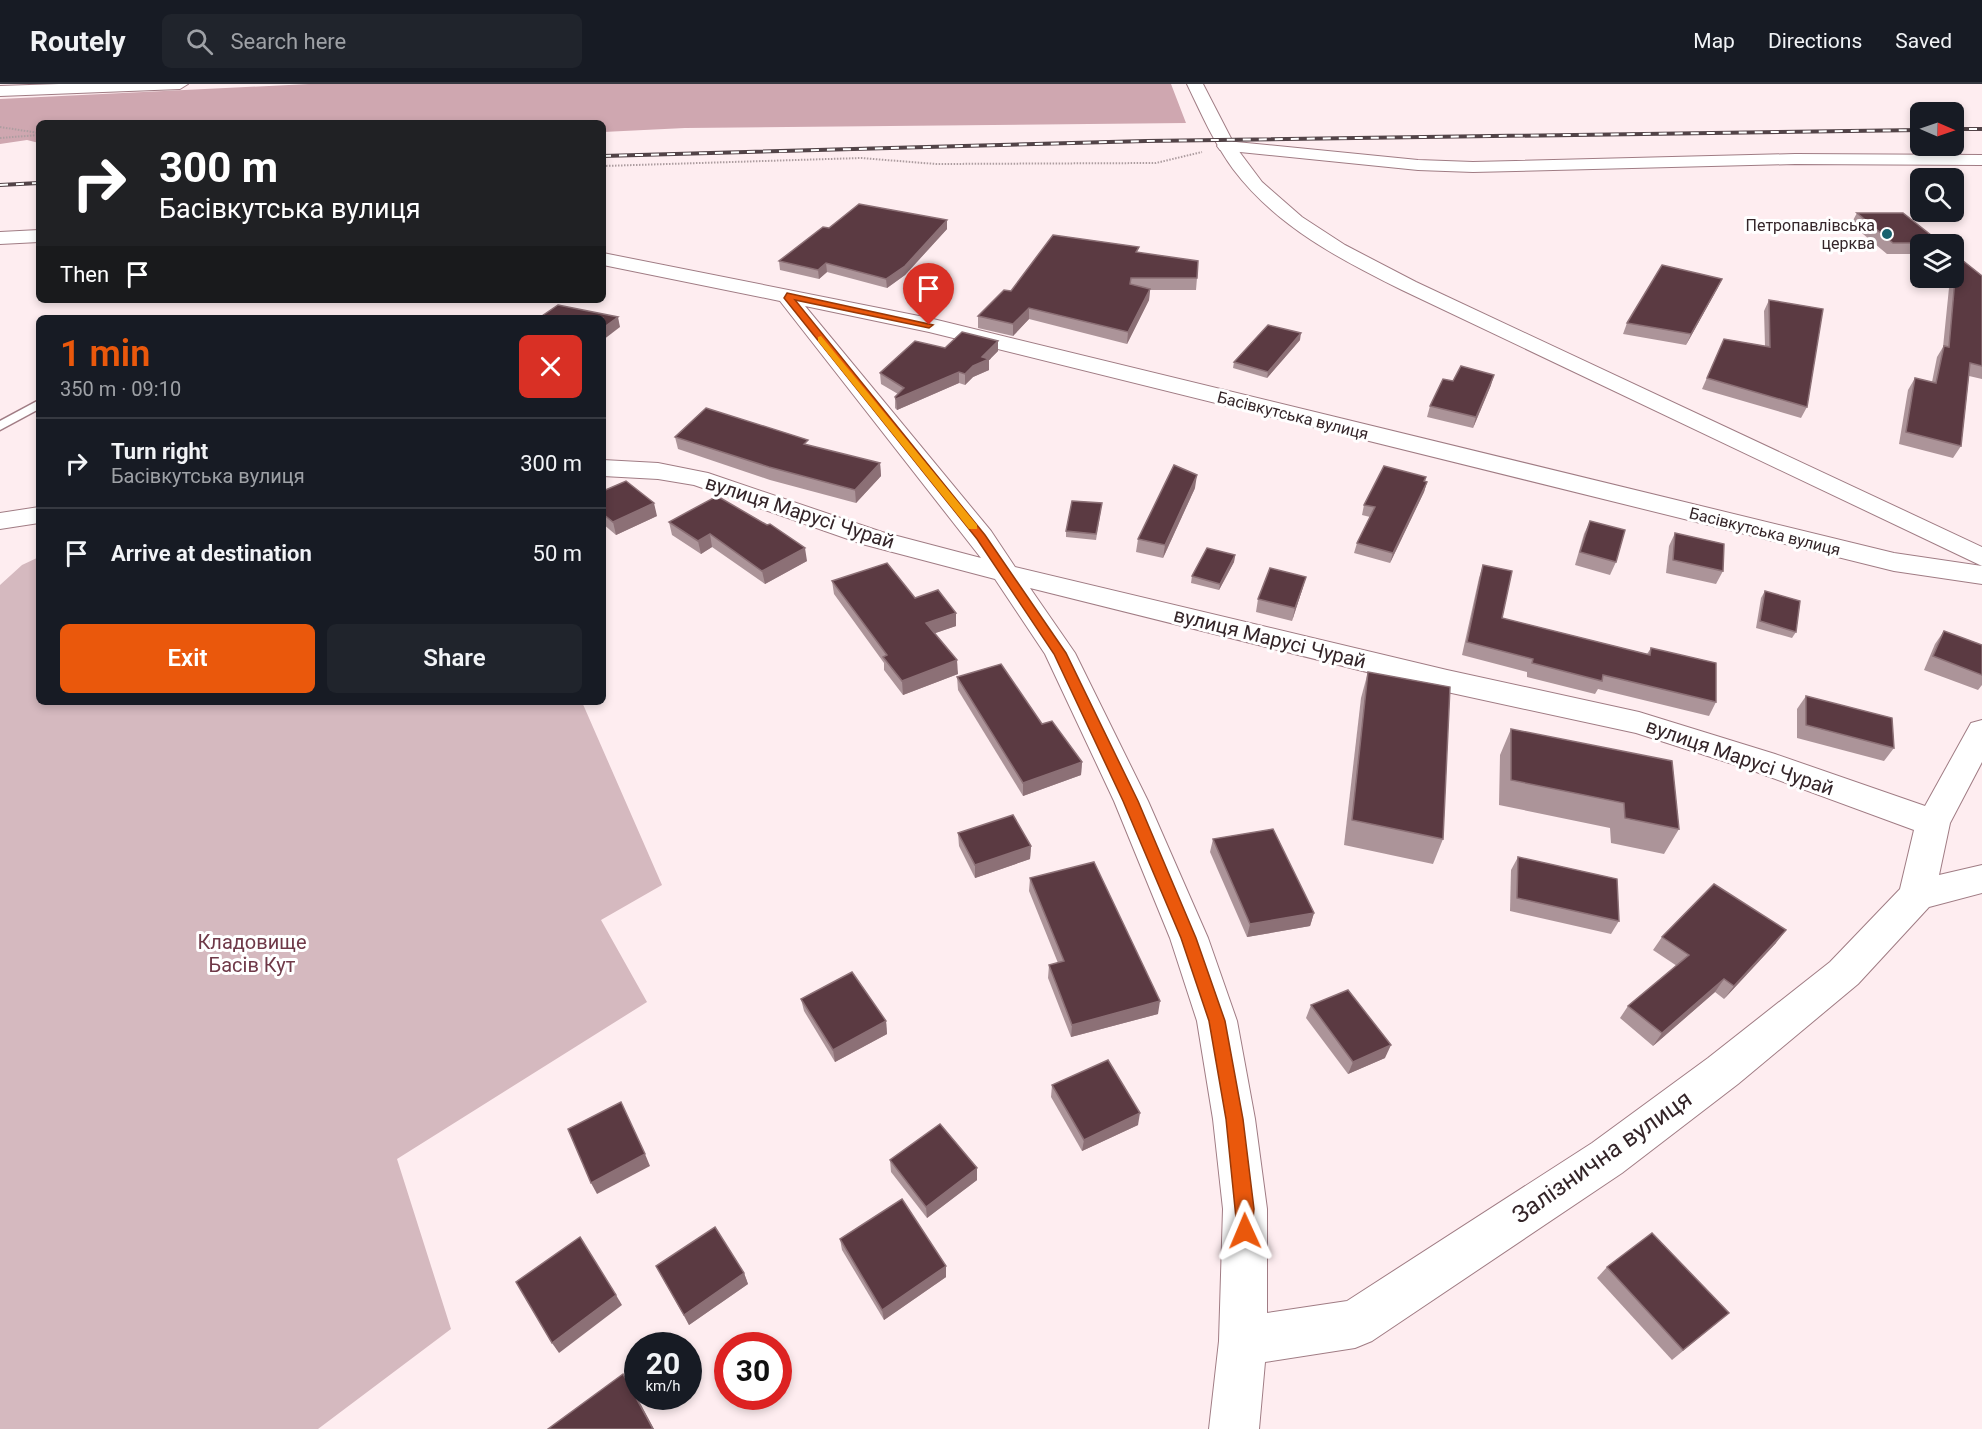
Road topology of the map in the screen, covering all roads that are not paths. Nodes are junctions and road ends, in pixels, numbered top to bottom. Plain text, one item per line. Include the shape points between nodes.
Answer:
1 (180, 84) edge
2 (1195, 84) edge
3 (0, 91) edge
4 (1227, 146) junction
5 (1982, 160) edge
6 (36, 236) edge
7 (0, 238) edge
8 (606, 260) edge
9 (787, 296) junction
10 (36, 406) edge
11 (0, 426) edge
12 (606, 468) edge
13 (36, 515) edge
14 (0, 521) edge
15 (1982, 558) edge
16 (1006, 573) junction
17 (1982, 575) edge
18 (1982, 732) edge
19 (1933, 823) junction
20 (1982, 879) edge
21 (1917, 895) junction
22 (1243, 1341) junction
23 (1234, 1429) edge

1 - 3 street
2 - 4 street
4 - 5 street via 1473,167 1783,159
4 - 15 street via 1270,202 1322,241
6 - 7 street
8 - 9 street, Басівкутська вулиця
9 - 16 street
9 - 17 street, Басівкутська вулиця via 1019,346 1894,562
10 - 11 lane
12 - 16 street, вулиця Марусі Чурай via 699,478 872,538
13 - 14 street
16 - 19 street, вулиця Марусі Чурай via 1447,681 1639,723 1763,762
16 - 22 street via 1060,653 1131,801 1189,938 1217,1021 1245,1209
18 - 19 street
19 - 21 street
20 - 21 street
21 - 22 street, Залізнична вулиця via 1844,974 1607,1158 1355,1324
22 - 23 street

